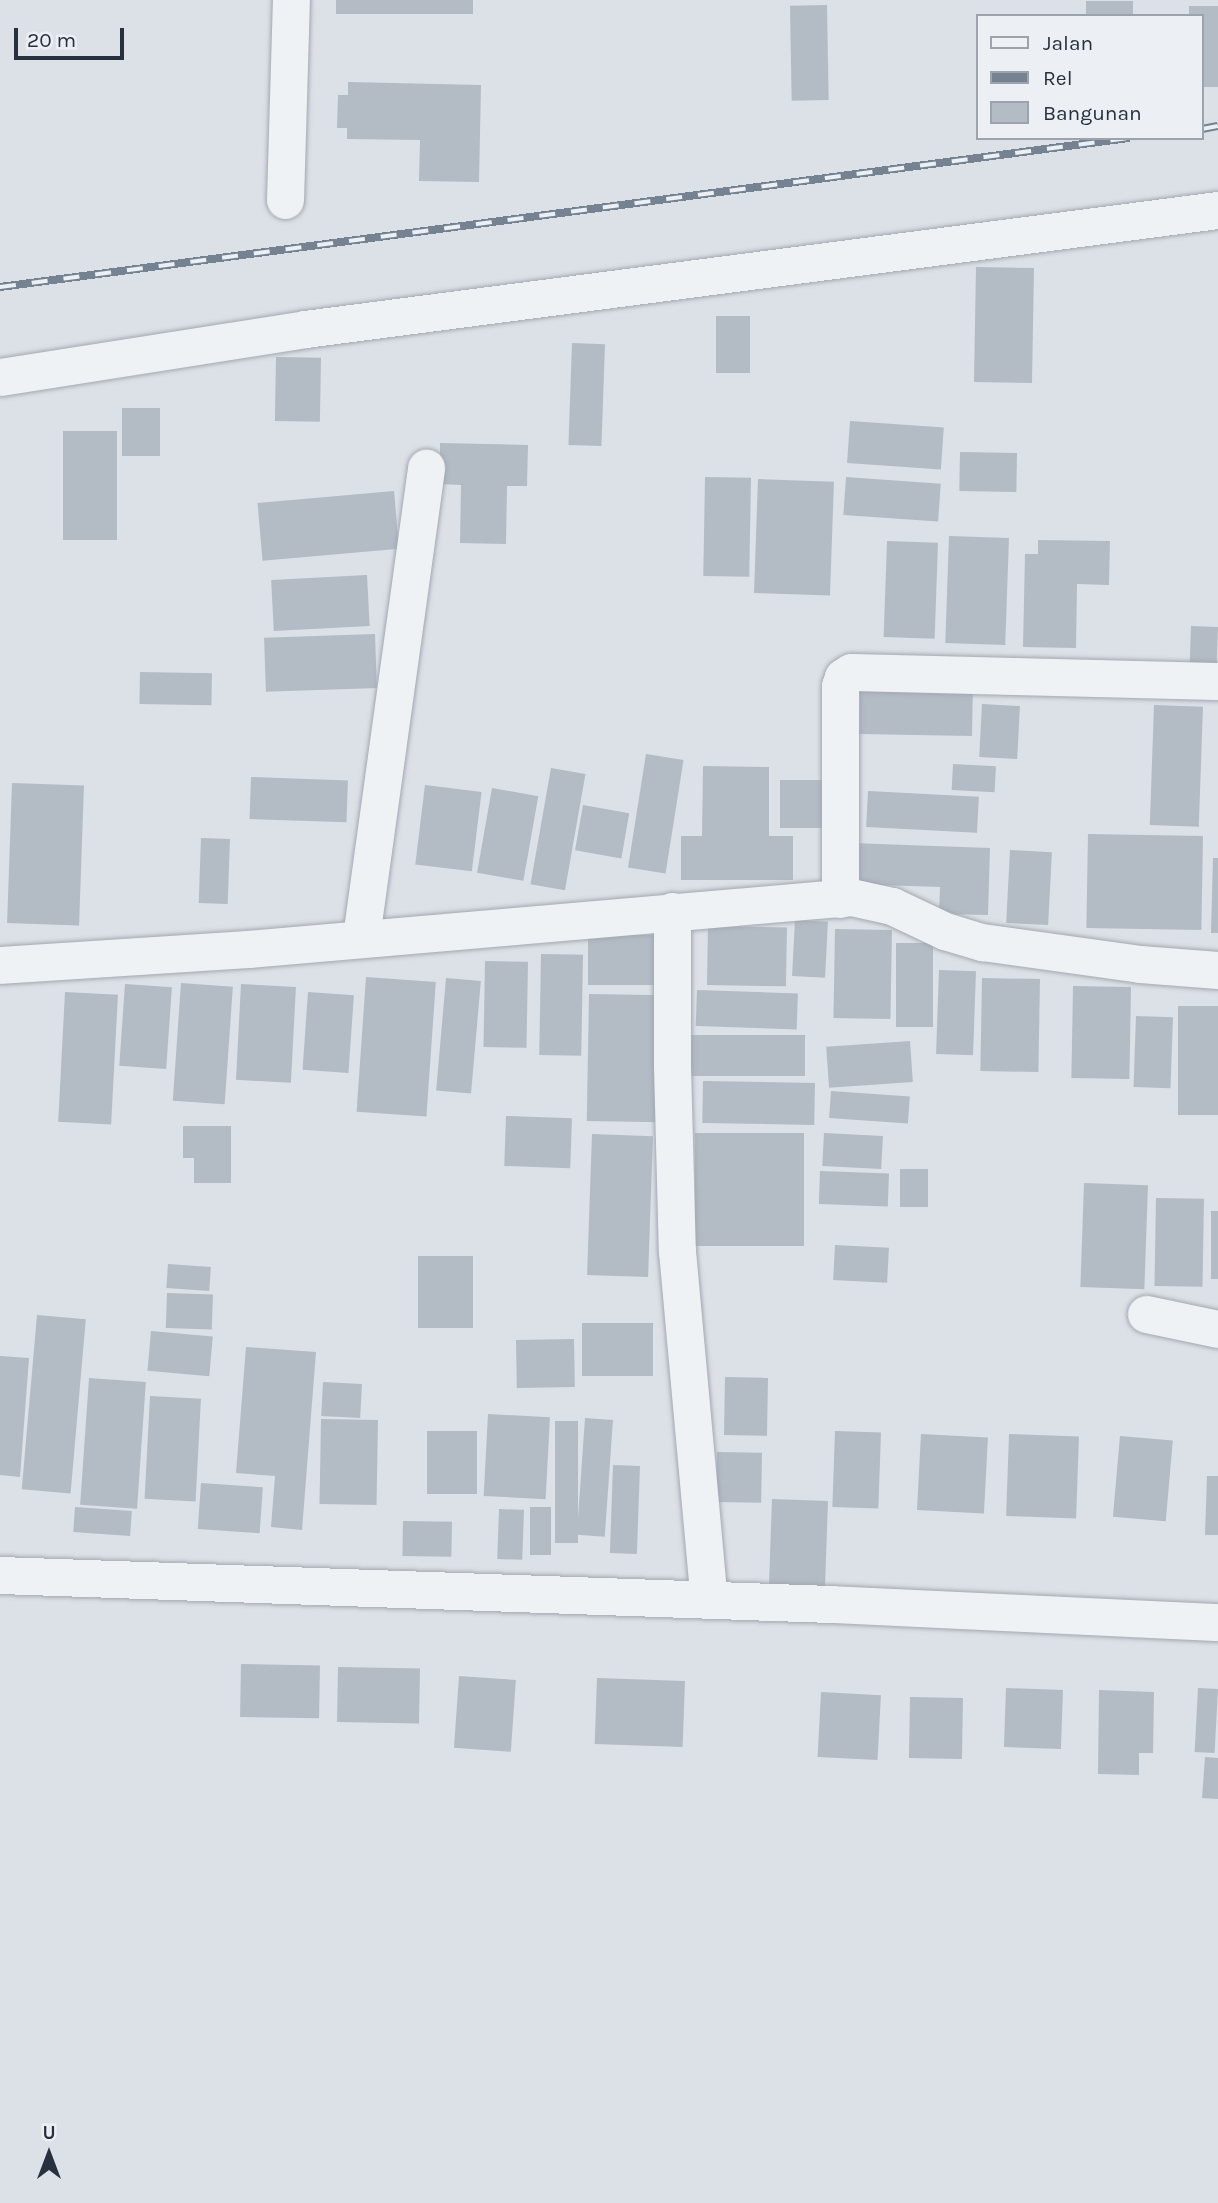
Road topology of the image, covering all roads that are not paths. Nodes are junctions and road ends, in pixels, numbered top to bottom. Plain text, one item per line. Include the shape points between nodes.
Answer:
1 (291, 0) edge
2 (285, 200) dead end
3 (1218, 210) edge
4 (0, 377) edge
5 (426, 467) dead end
6 (1218, 681) edge
7 (840, 899) junction
8 (671, 911) junction
9 (360, 937) junction
10 (0, 965) edge
11 (1218, 970) edge
12 (1146, 1314) dead end
13 (1218, 1329) edge
14 (0, 1575) edge
15 (709, 1600) junction
16 (1218, 1622) edge

1 - 2 street
3 - 4 street via 305,329
5 - 9 street
6 - 7 street via 851,672 840,686
7 - 8 street
7 - 11 street via 871,899 982,942
8 - 9 street
8 - 15 street via 677,1251
9 - 10 street
12 - 13 street
14 - 15 street
15 - 16 street

